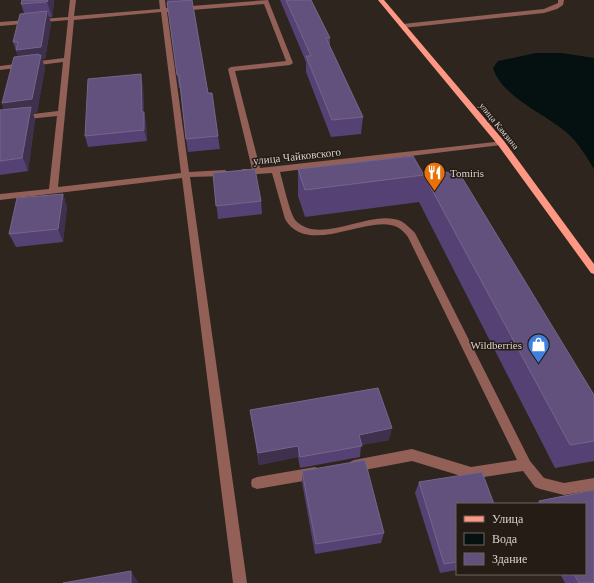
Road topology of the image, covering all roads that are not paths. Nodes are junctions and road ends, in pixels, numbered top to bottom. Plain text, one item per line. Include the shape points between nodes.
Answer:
1 (73, 0) edge
2 (162, 0) edge
3 (381, 0) edge
4 (562, 0) edge
5 (265, 1) edge
6 (163, 10) junction
7 (71, 18) junction
8 (0, 24) edge
9 (403, 26) junction
10 (67, 60) junction
11 (0, 68) edge
12 (61, 113) junction
13 (0, 120) edge
14 (501, 143) junction
15 (275, 170) junction
16 (257, 171) junction
17 (186, 175) junction
18 (54, 191) junction
19 (0, 197) edge
20 (594, 271) edge
21 (526, 465) junction
22 (342, 468) edge
23 (327, 471) edge
24 (257, 483) dead end
25 (594, 484) edge
26 (240, 583) edge

1 - 7 street
2 - 6 street
3 - 9 main road, улица Камзина
4 - 9 street via 555,8 544,12
5 - 6 street
5 - 16 street via 290,63 230,69
6 - 7 street
6 - 17 street
7 - 8 street
7 - 10 street
9 - 14 main road, улица Камзина
10 - 11 street
10 - 12 street
12 - 13 street
12 - 18 street
14 - 15 street, улица Чайковского
14 - 20 main road, улица Камзина
15 - 16 street, улица Чайковского
15 - 21 street via 291,222 301,231 319,233 379,223 398,224 412,235
16 - 17 street, улица Чайковского
17 - 18 street, улица Чайковского
17 - 26 street
18 - 19 street, улица Чайковского
21 - 22 street via 471,473 412,455
21 - 25 street via 540,483 564,489
23 - 24 street

